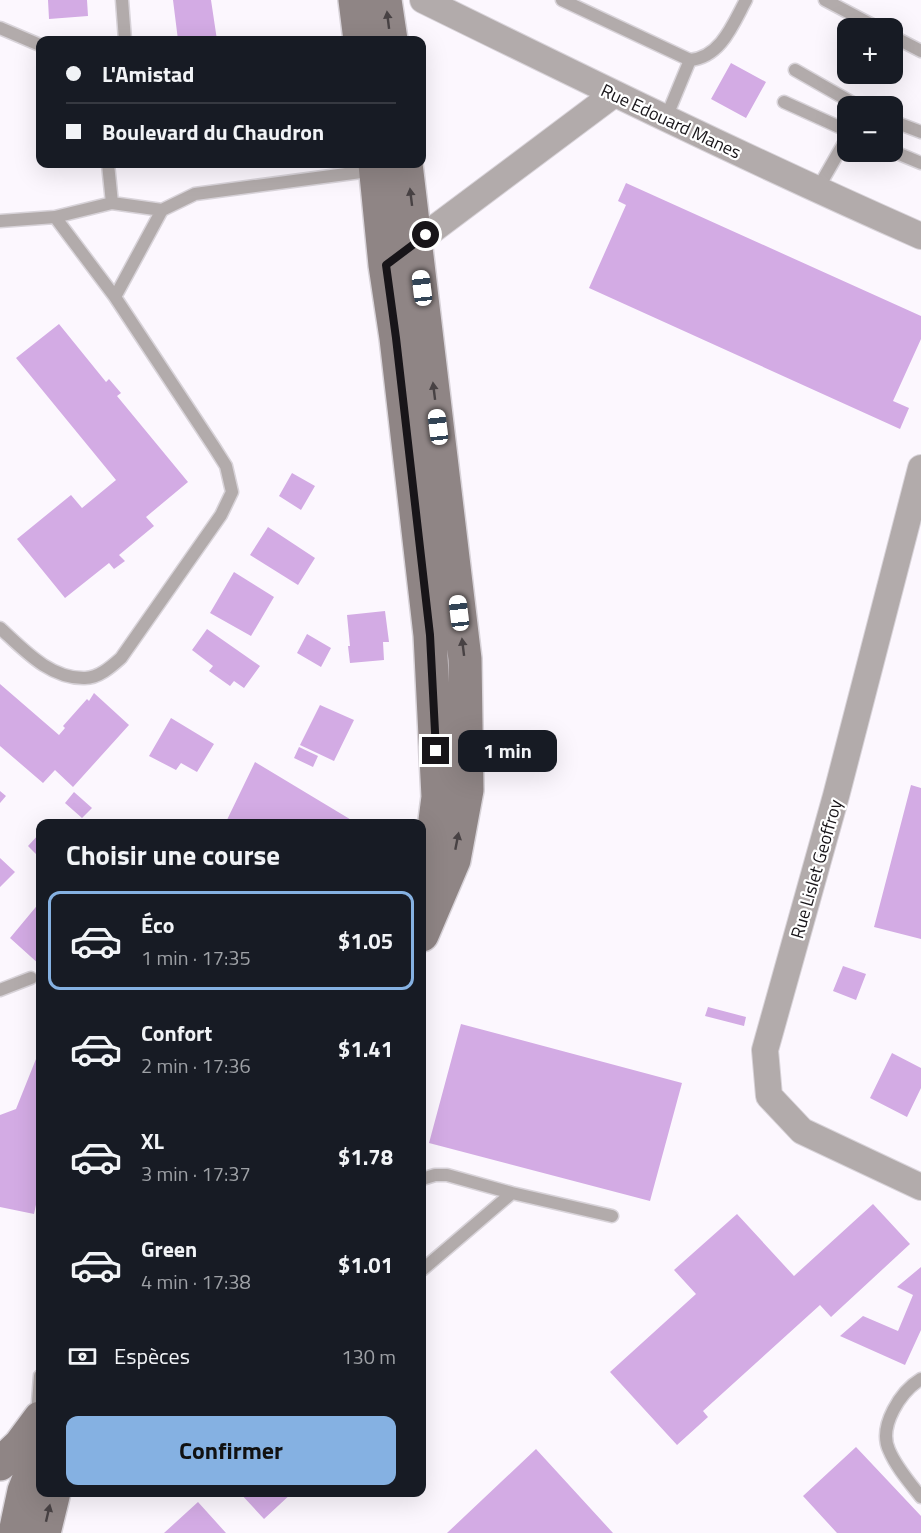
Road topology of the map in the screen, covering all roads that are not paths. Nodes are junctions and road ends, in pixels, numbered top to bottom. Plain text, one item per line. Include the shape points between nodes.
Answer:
1 (122, 0) edge
2 (355, 0) edge
3 (386, 0) edge
4 (423, 0) edge
5 (562, 0) edge
6 (746, 0) edge
7 (825, 0) edge
8 (859, 18) edge
9 (0, 28) edge
10 (125, 36) edge
11 (360, 36) edge
12 (390, 36) edge
13 (903, 42) edge
14 (36, 43) edge
15 (921, 51) edge
16 (690, 60) junction
17 (795, 70) dead end
18 (614, 94) junction
19 (840, 96) edge
20 (784, 102) dead end
21 (666, 118) junction
22 (903, 125) edge
23 (837, 126) edge
24 (921, 132) edge
25 (837, 155) edge
26 (903, 156) edge
27 (921, 164) edge
28 (108, 168) edge
29 (375, 168) edge
30 (386, 168) edge
31 (387, 168) edge
32 (817, 190) junction
33 (112, 203) junction
34 (162, 210) junction
35 (55, 217) junction
36 (0, 221) edge
37 (921, 236) edge
38 (416, 241) junction
39 (386, 265) junction
40 (115, 297) junction
41 (921, 468) edge
42 (0, 628) edge
43 (438, 797) junction
44 (426, 840) edge
45 (426, 894) edge
46 (426, 926) edge
47 (31, 978) dead end
48 (0, 990) edge
49 (426, 1178) edge
50 (921, 1187) edge
51 (512, 1193) junction
52 (612, 1216) dead end
53 (426, 1267) edge
54 (921, 1379) edge
55 (36, 1432) edge
56 (36, 1442) edge
57 (0, 1464) edge
58 (49, 1497) edge
59 (921, 1497) edge
60 (21, 1523) edge

1 - 10 lane
2 - 11 main road
12 -> 3 main road
4 - 18 street, Rue Edouard Manes
5 - 16 lane
6 - 16 lane via 725,40 698,59
7 - 8 lane
9 - 14 lane
13 - 15 lane
16 - 21 lane
17 - 19 lane
18 - 21 street, Rue Edouard Manes
18 - 38 street
20 - 23 lane
21 - 32 street, Rue Edouard Manes
22 - 24 lane
25 - 32 lane
26 - 27 lane
28 - 33 lane
29 - 34 lane via 195,194
30 - 39 main road
38 -> 31 main road
32 - 37 street, Rue Edouard Manes
33 - 34 lane
33 - 35 lane
34 - 40 lane
35 - 36 lane
35 - 40 lane
38 - 39 street
46 -> 38 main road via 454,860 467,790 465,659
39 - 43 main road via 430,635
40 - 42 lane via 226,466 232,492 221,515 122,658 106,671 86,679 60,674 39,662
41 - 50 street, Rue Lislet Geoffroy via 765,1050 769,1096 802,1131
43 - 44 lane
43 - 45 main road
47 - 48 lane
49 - 51 lane via 447,1175
51 - 52 lane
51 - 53 lane
54 - 59 lane via 899,1398 886,1434 888,1449
55 - 57 main road
56 - 60 main road
60 -> 58 main road

